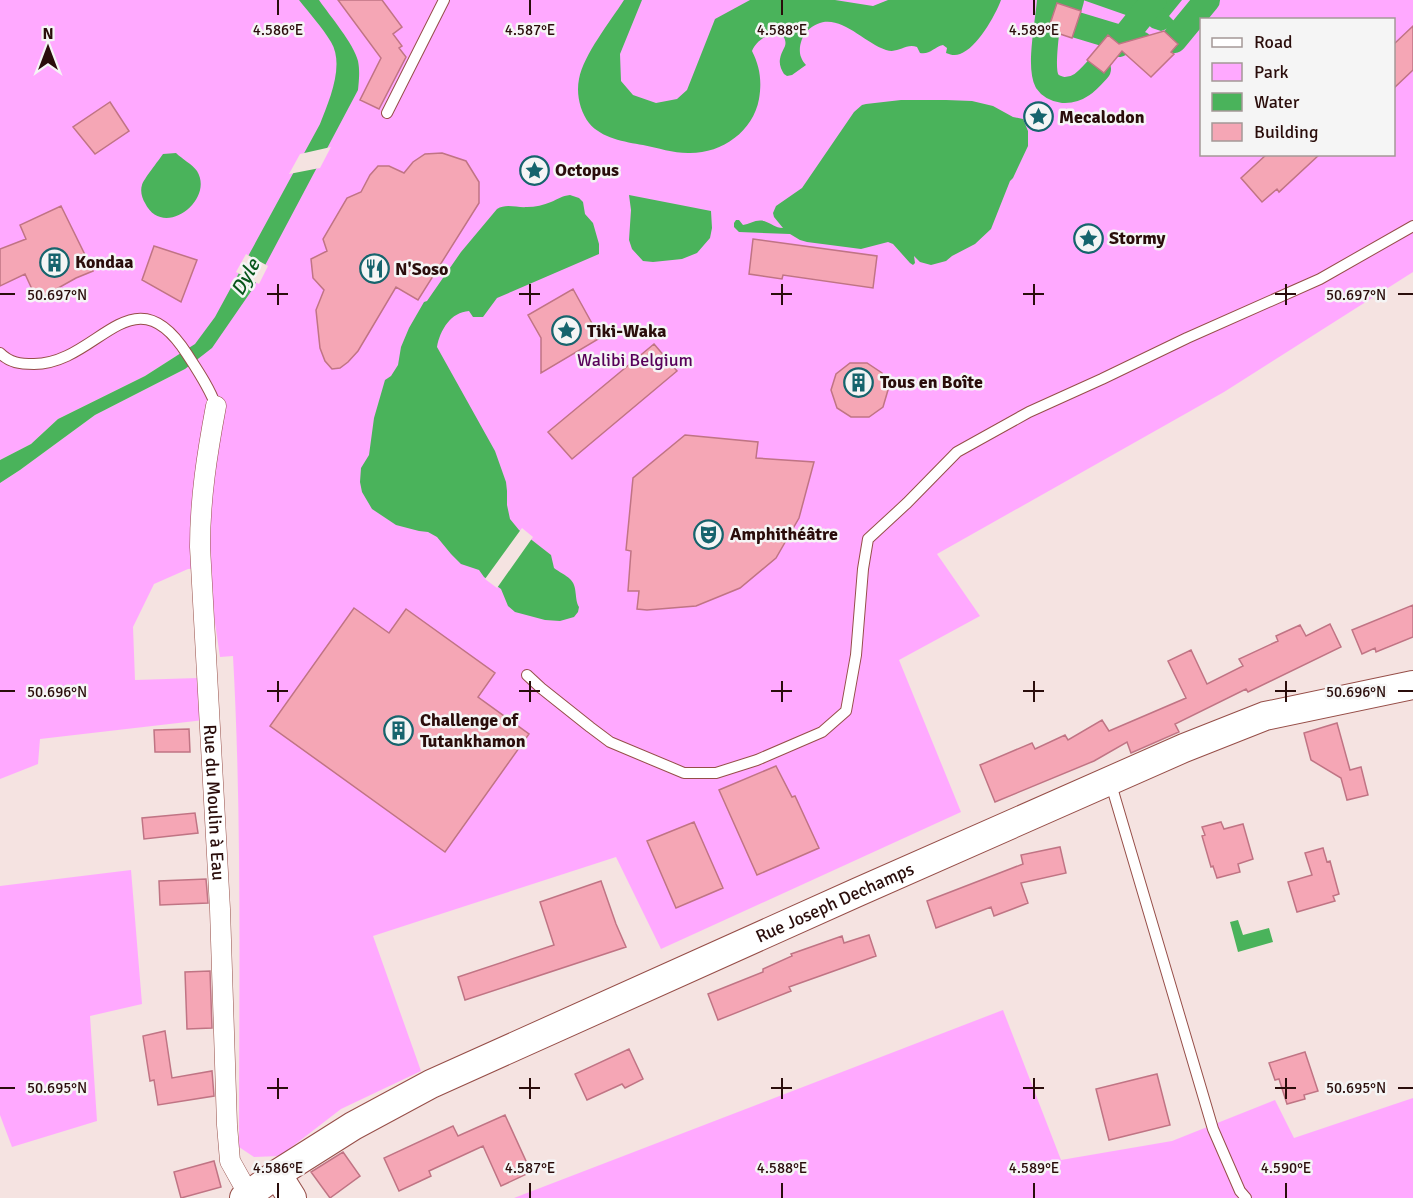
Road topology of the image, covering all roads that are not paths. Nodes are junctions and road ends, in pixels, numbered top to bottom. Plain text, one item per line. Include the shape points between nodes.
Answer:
1 (444, 0) edge
2 (387, 113) dead end
3 (1413, 226) edge
4 (0, 353) edge
5 (213, 398) joint
6 (527, 675) dead end
7 (1413, 685) edge
8 (1110, 781) junction
9 (285, 1186) edge
10 (247, 1197) edge
11 (1246, 1198) edge

1 - 2 lane
3 - 6 lane via 1320,279 1029,412 957,452 868,538 846,711 822,732 716,773 684,774 610,742
4 - 5 lane via 9,361 22,364 63,359 127,320 143,317 166,327 180,343
5 - 10 street, Rue du Moulin à Eau via 203,479 201,547 227,1125 230,1161
7 - 8 street, Rue Joseph Dechamps via 1265,716
8 - 9 street, Rue Joseph Dechamps via 431,1084 353,1126
8 - 11 lane via 1213,1129
9 - 10 street, Rue Joseph Dechamps

